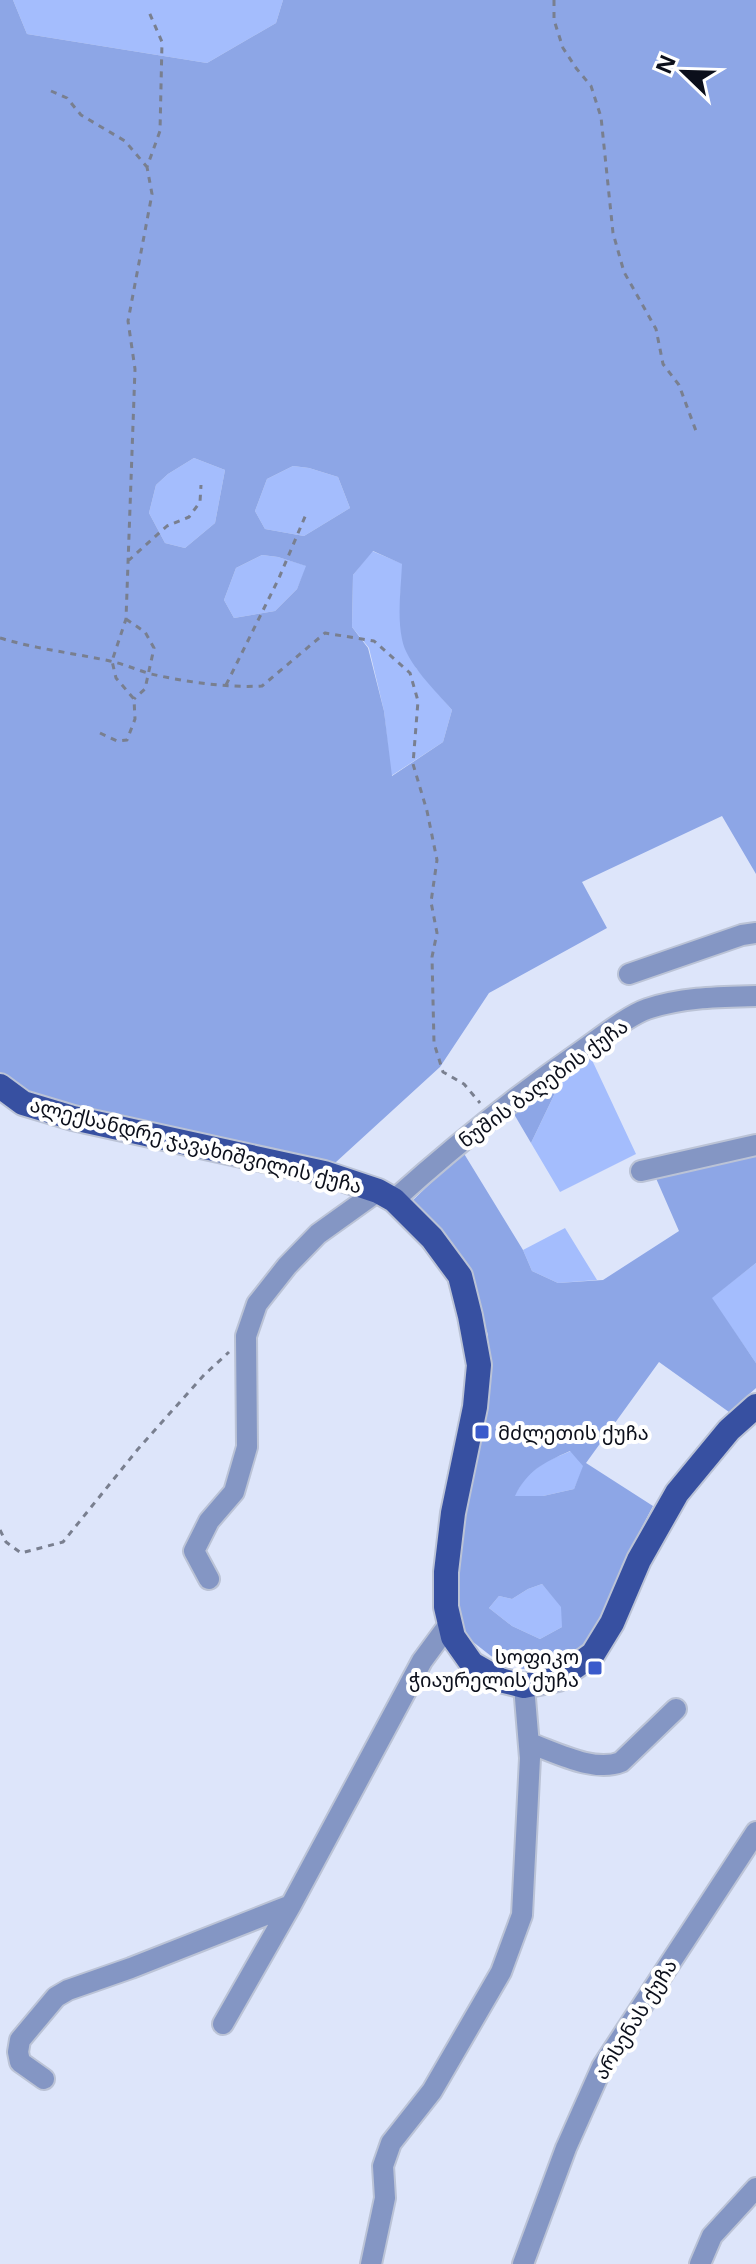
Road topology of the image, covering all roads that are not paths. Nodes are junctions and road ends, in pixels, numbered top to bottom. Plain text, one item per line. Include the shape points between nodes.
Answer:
1 (756, 933) edge
2 (629, 974) dead end
3 (756, 996) edge
4 (0, 1086) edge
5 (756, 1145) edge
6 (641, 1171) dead end
7 (386, 1196) junction
8 (756, 1406) edge
9 (209, 1579) dead end
10 (450, 1623) junction
11 (524, 1686) junction
12 (676, 1709) dead end
13 (529, 1743) junction
14 (755, 1835) edge
15 (291, 1905) junction
16 (223, 2024) dead end
17 (44, 2079) dead end
18 (756, 2188) edge
19 (371, 2264) edge
20 (523, 2264) edge
21 (700, 2264) edge

1 - 2 street
3 - 7 street, ნუშის ბაღების ქუჩა via 695,998 645,1010 581,1051
4 - 7 main road, ალექსანდრე ჯავახიშვილის ქუჩა via 23,1103 73,1118 324,1173
5 - 6 street
7 - 9 street, ნუშის ბაღების ქუჩა via 318,1234 257,1304 246,1336 247,1447 234,1492 209,1521 194,1551
7 - 10 main road via 432,1238 460,1276 479,1365 446,1572
8 - 11 main road via 677,1493 593,1654 558,1679
10 - 11 main road via 472,1664
10 - 15 street via 422,1661
11 - 13 street
12 - 13 street via 621,1762 610,1766
13 - 19 street via 522,1915 501,1972 432,2091 391,2143 383,2166 385,2198
14 - 20 street, არსენას ქუჩა via 602,2067
15 - 16 street
15 - 17 street via 56,1997 20,2040 18,2052 20,2062
18 - 21 street via 712,2236

